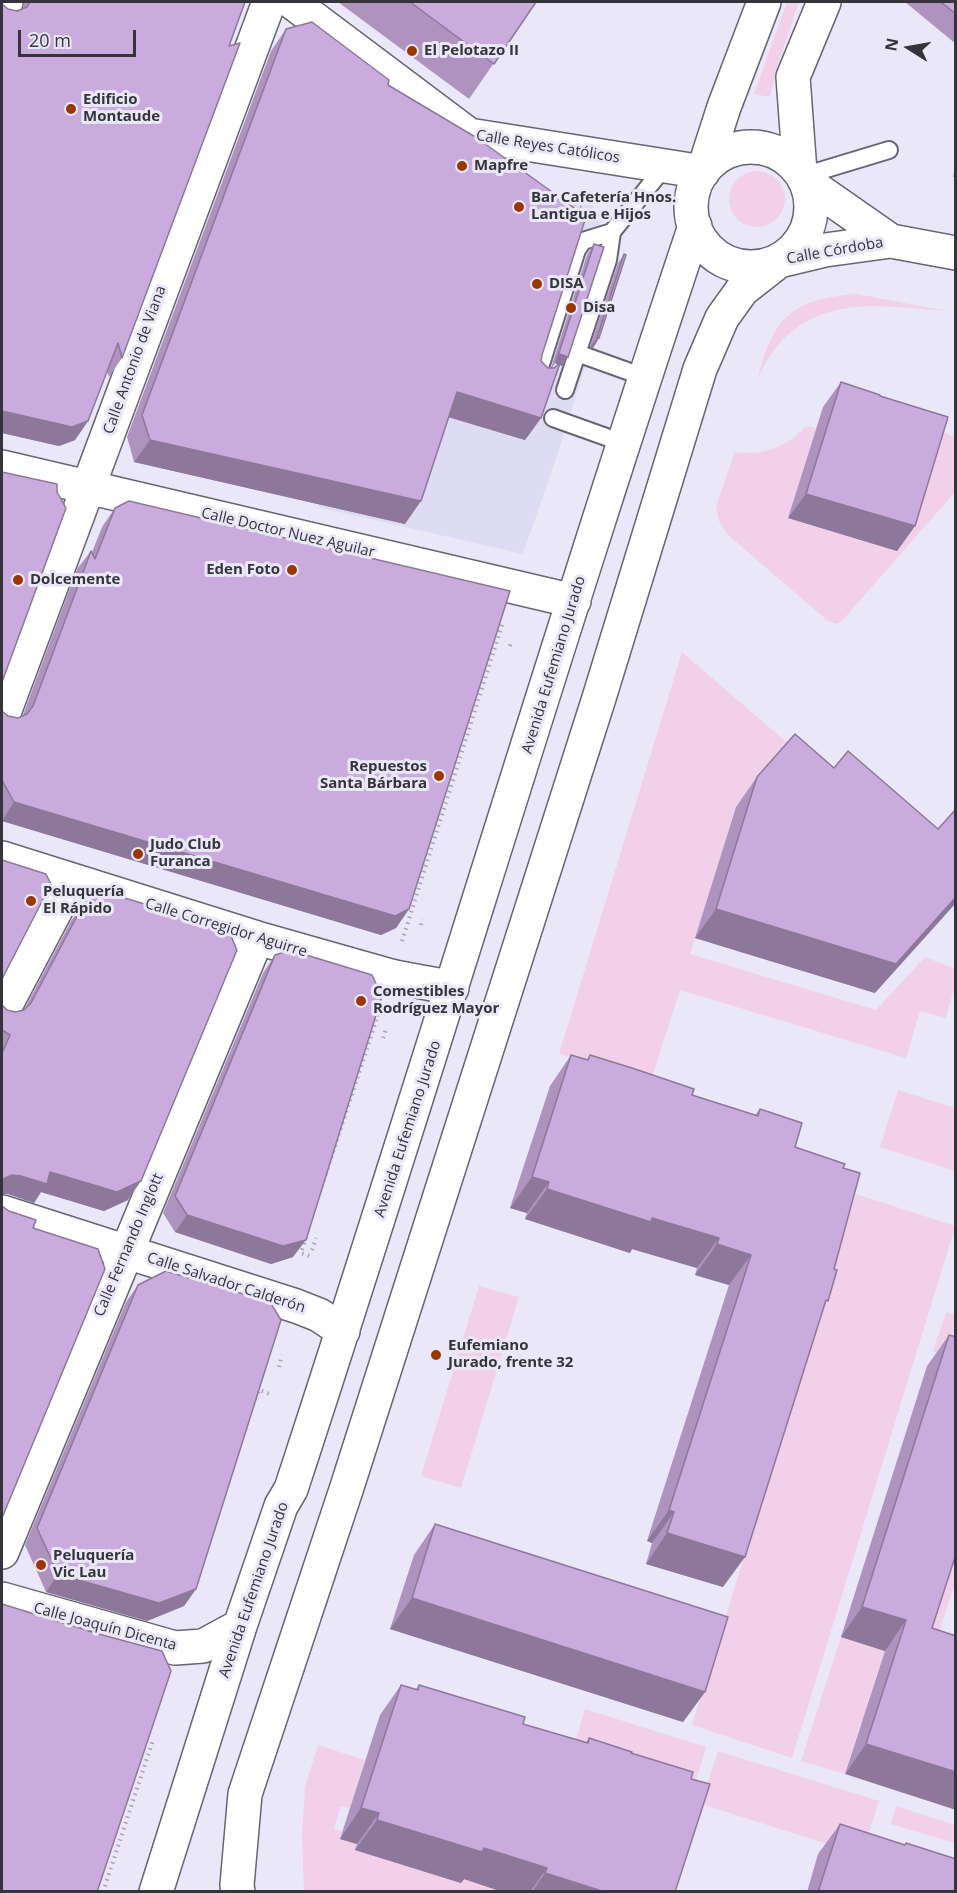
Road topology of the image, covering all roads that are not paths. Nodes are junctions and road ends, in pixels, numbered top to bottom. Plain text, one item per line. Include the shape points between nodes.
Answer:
1 (6, 2) edge
2 (269, 2) edge
3 (292, 2) edge
4 (764, 2) edge
5 (824, 2) edge
6 (2, 11) edge
7 (469, 135) junction
8 (889, 150) dead end
9 (495, 155) edge
10 (666, 165) junction
11 (703, 172) junction
12 (803, 176) junction
13 (569, 226) edge
14 (694, 226) junction
15 (612, 232) junction
16 (584, 241) junction
17 (891, 241) junction
18 (956, 253) edge
19 (779, 261) junction
20 (577, 353) junction
21 (645, 377) junction
22 (536, 380) edge
23 (565, 390) dead end
24 (553, 418) dead end
25 (623, 443) junction
26 (2, 467) edge
27 (87, 487) junction
28 (574, 601) junction
29 (2, 718) edge
30 (2, 858) edge
31 (71, 881) junction
32 (257, 938) junction
33 (452, 988) junction
34 (2, 1012) edge
35 (2, 1212) edge
36 (127, 1251) junction
37 (343, 1331) junction
38 (2, 1552) edge
39 (2, 1599) edge
40 (240, 1626) junction
41 (156, 1892) edge
42 (238, 1892) edge

1 - 6 street
2 - 27 street, Calle Antonio de Viana
3 - 7 street, Calle Reyes Católicos
4 - 11 street
5 - 12 street via 793,77
7 - 9 lane
7 - 10 street, Calle Reyes Católicos
8 - 12 lane
10 - 11 street, Calle Reyes Católicos
10 - 15 lane
11 - 12 street via 716,158 752,147 787,159
11 - 14 street via 694,188
12 - 17 street, Calle Córdoba
12 - 19 street via 811,199 810,218 805,235
13 - 16 lane
14 - 19 street via 704,244 720,258 738,266 759,267
14 - 21 street, Avenida Eufemiano Jurado
15 - 16 lane
15 - 20 lane via 608,260
16 - 22 lane via 577,250
17 - 18 street, Calle Córdoba
17 - 19 street, Calle Córdoba
19 - 42 street via 742,290 722,318 700,369 351,1476 245,1794
20 - 21 lane
20 - 23 lane
21 - 25 street, Avenida Eufemiano Jurado
24 - 25 lane
25 - 28 street, Avenida Eufemiano Jurado
26 - 27 street, Calle Doctor Nuez Aguilar
27 - 28 street, Calle Doctor Nuez Aguilar
27 - 29 street, Calle Antonio de Viana
28 - 33 street, Avenida Eufemiano Jurado
30 - 31 street, Calle Corregidor Aguirre
31 - 32 street, Calle Corregidor Aguirre
31 - 34 street
32 - 33 street, Calle Corregidor Aguirre via 410,981
32 - 36 street, Calle Fernando Inglott
33 - 37 street, Avenida Eufemiano Jurado
35 - 36 street, Calle Salvador Calderón
36 - 37 street, Calle Salvador Calderón via 307,1310
36 - 38 street, Calle Fernando Inglott
37 - 40 street, Avenida Eufemiano Jurado via 291,1490 281,1506
39 - 40 street, Calle Joaquín Dicenta via 175,1648 203,1646
40 - 41 street, Avenida Eufemiano Jurado

